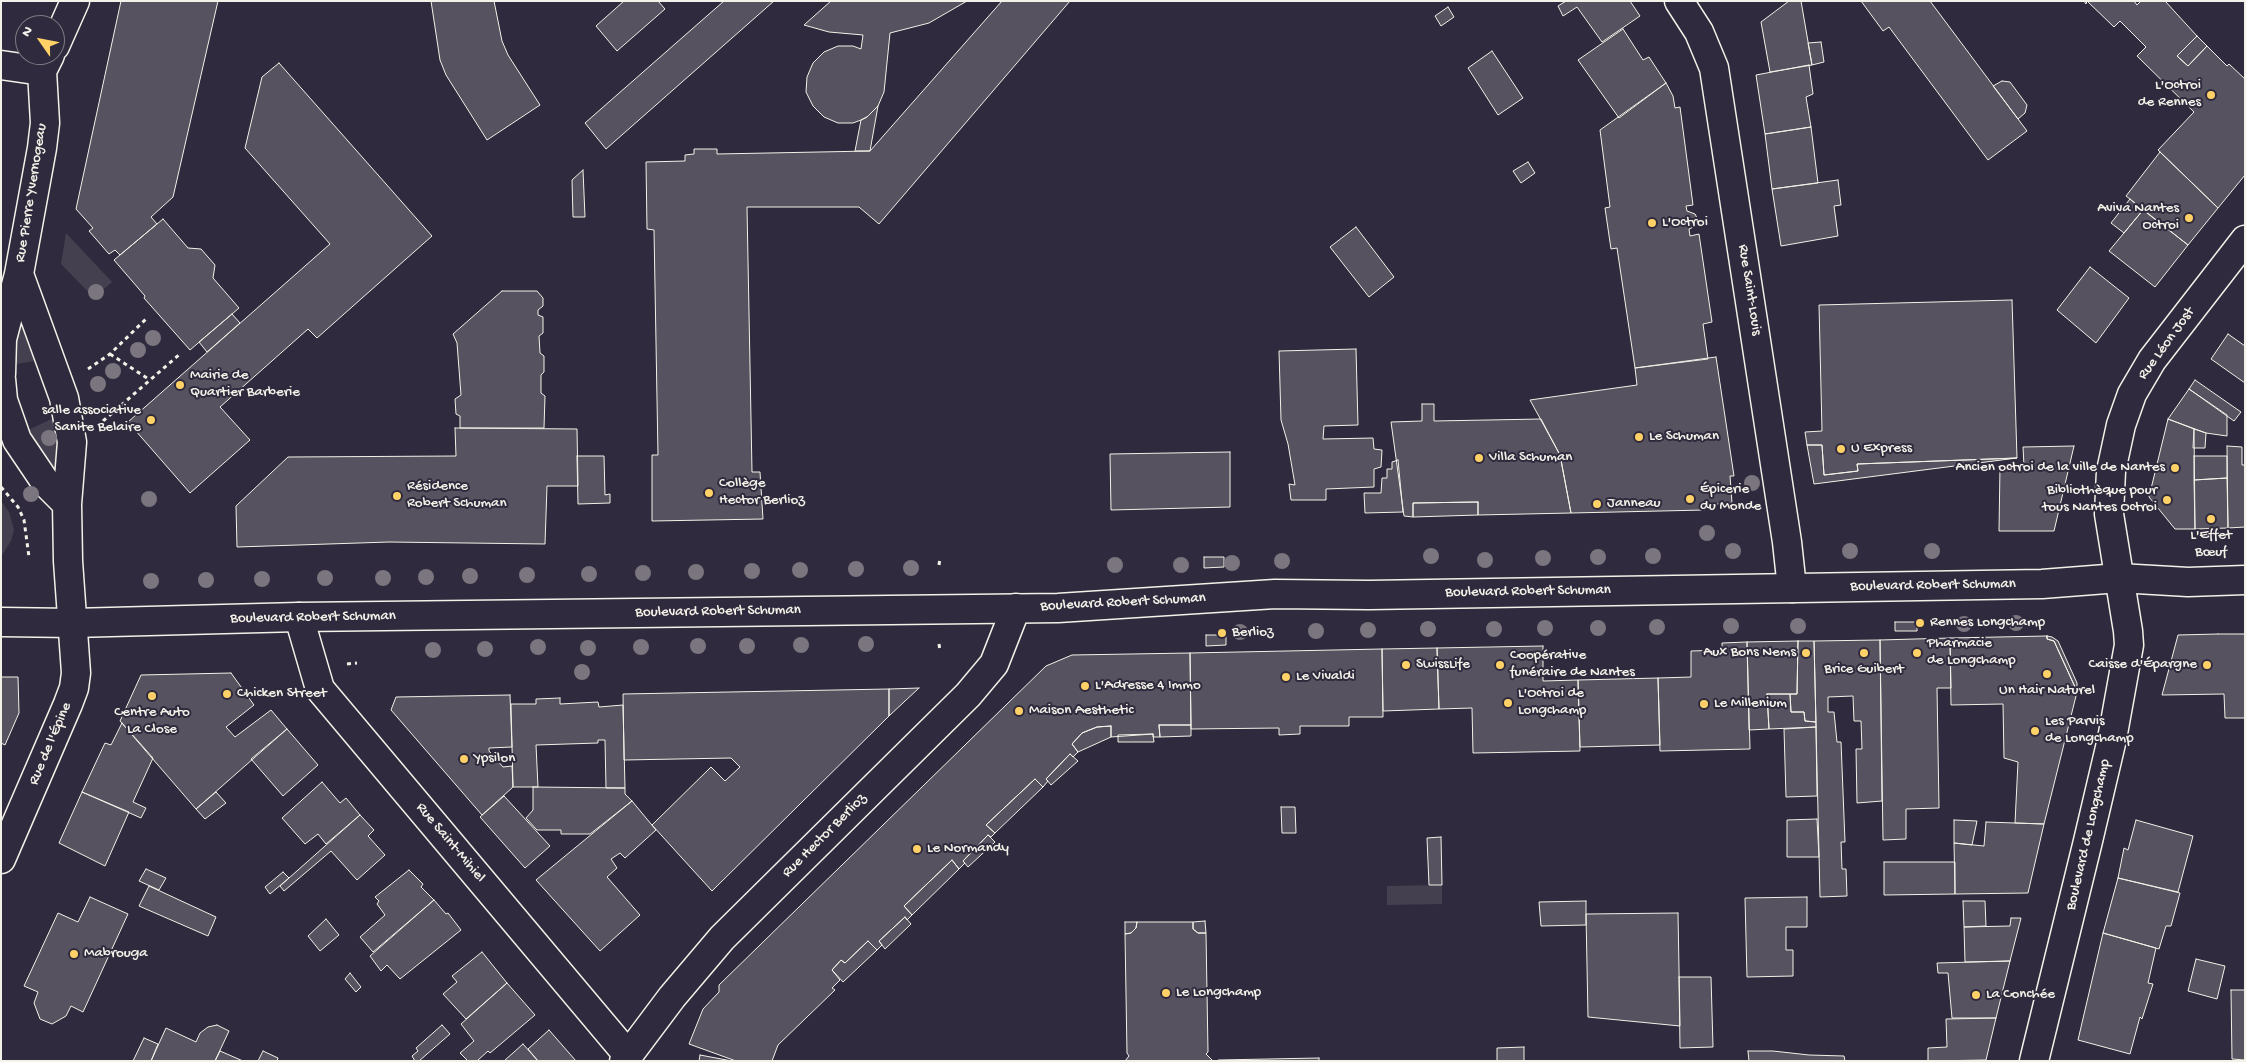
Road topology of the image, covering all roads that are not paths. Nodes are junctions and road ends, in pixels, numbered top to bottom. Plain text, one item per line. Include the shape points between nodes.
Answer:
1 (75, 1) edge
2 (1679, 1) edge
3 (65, 24) edge
4 (15, 64) edge
5 (1, 65) edge
6 (46, 65) edge
7 (2245, 240) edge
8 (19, 274) junction
9 (1, 374) edge
10 (1, 379) edge
11 (67, 504) junction
12 (2119, 578) junction
13 (2245, 580) edge
14 (1792, 588) junction
15 (1016, 608) junction
16 (299, 617) junction
17 (1, 622) edge
18 (73, 623) junction
19 (1, 859) edge
20 (626, 1058) edge
21 (2034, 1061) edge

1 - 3 street
2 - 14 street, Rue Saint-Louis via 1699,32 1714,68
4 - 5 street
6 - 8 street, Rue Pierre Yvernogeau via 42,148
7 - 12 street, Rue Léon Jost via 2152,360 2132,394 2111,471 2109,514
8 - 9 street, Rue Pierre Yvernogeau via 2,339
8 - 11 street, Rue Pierre Yvernogeau via 64,398 72,442
10 - 11 street via 3,400 17,440 41,477
11 - 18 street, Rue Pierre Yvernogeau
12 - 13 street, Boulevard Robert Schuman via 2188,582
12 - 14 street, Boulevard Robert Schuman via 2042,584
12 - 21 street, Boulevard de Longchamp via 2129,645 2112,739
14 - 15 street, Boulevard Robert Schuman via 1275,594
15 - 16 street, Boulevard Robert Schuman
15 - 20 street, Rue Hector Berlioz via 994,664 968,695 722,938
16 - 18 street, Boulevard Robert Schuman
16 - 20 street, Rue Saint-Mihiel via 320,689
17 - 18 street, Boulevard Robert Schuman
18 - 19 street, Rue de l'Épine via 74,688

